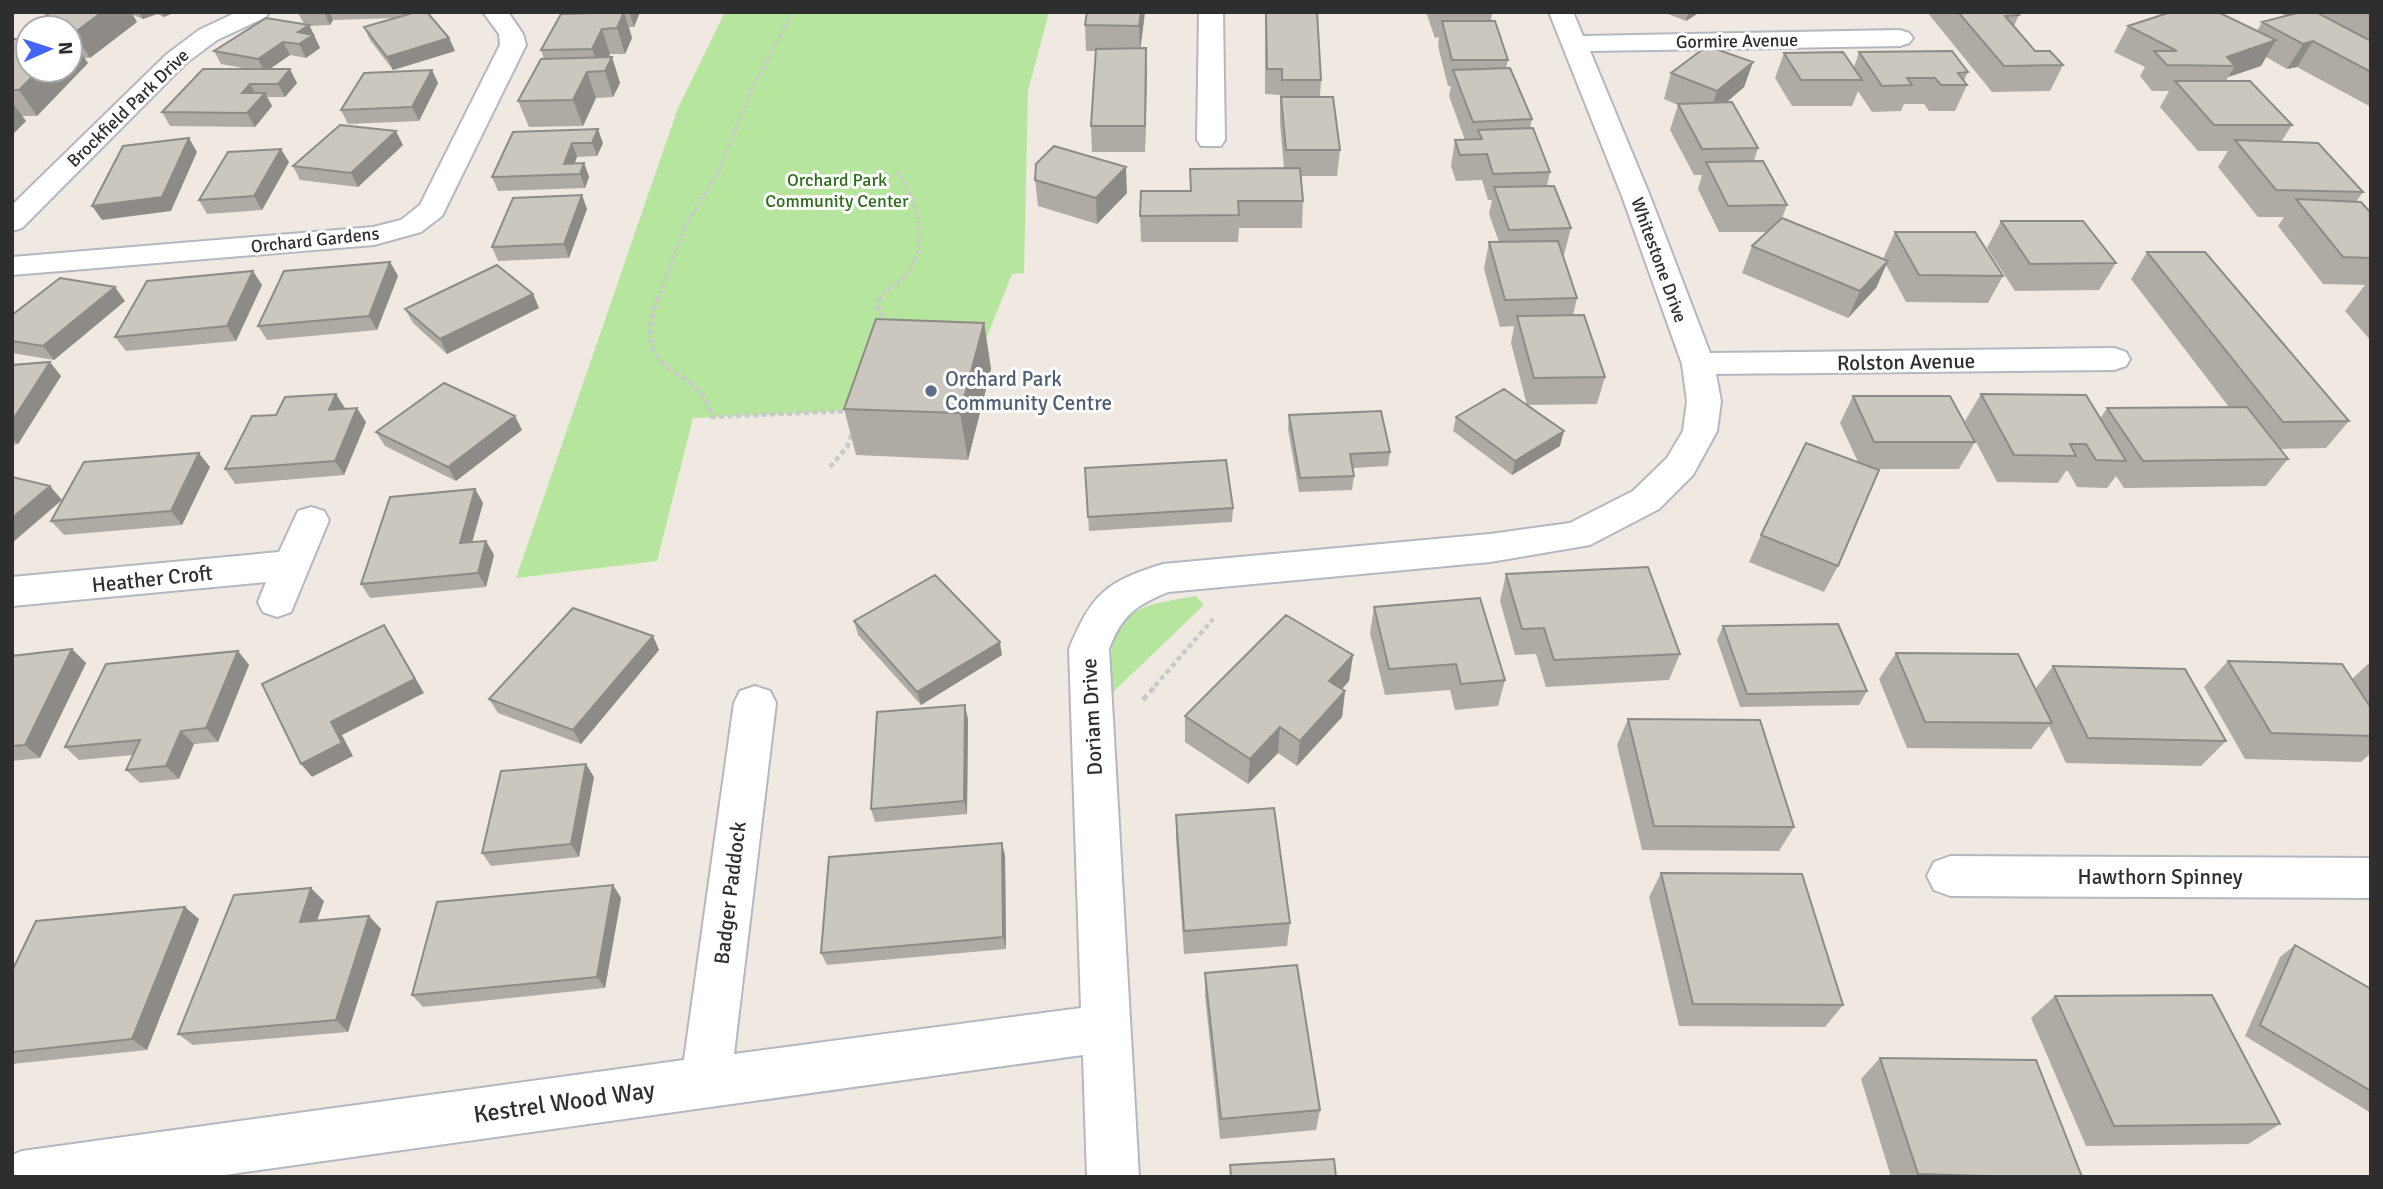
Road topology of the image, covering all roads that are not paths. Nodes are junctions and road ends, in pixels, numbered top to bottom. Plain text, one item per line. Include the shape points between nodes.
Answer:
1 (257, 12) edge
2 (495, 12) edge
3 (1211, 12) edge
4 (1561, 12) edge
5 (1900, 38) dead end
6 (1574, 44) junction
7 (1211, 140) dead end
8 (12, 222) edge
9 (12, 266) edge
10 (2114, 359) dead end
11 (1698, 365) junction
12 (1646, 500) joint
13 (311, 520) dead end
14 (292, 565) junction
15 (12, 592) edge
16 (277, 602) dead end
17 (755, 703) dead end
18 (1950, 876) dead end
19 (2371, 878) edge
20 (1107, 1028) junction
21 (706, 1082) junction
22 (22, 1177) edge
23 (1113, 1177) edge

1 - 8 street, Brockfield Park Drive via 208,35 176,60
2 - 9 street, Orchard Gardens via 511,34 513,46 432,210 411,226 374,236
3 - 7 street
4 - 6 street, Whitestone Drive
5 - 6 street, Gormire Avenue
6 - 11 street, Whitestone Drive
10 - 11 street, Rolston Avenue
11 - 12 street, Whitestone Drive via 1704,401 1700,430 1680,466
12 - 20 street, Doriam Drive via 1577,535 1490,548 1163,578 1128,593 1101,617 1089,649
13 - 14 street
14 - 15 street, Heather Croft
14 - 16 street
17 - 21 street, Badger Paddock
18 - 19 street, Hawthorn Spinney
20 - 21 street, Kestrel Wood Way
20 - 23 street, Doriam Drive
21 - 22 street, Kestrel Wood Way

